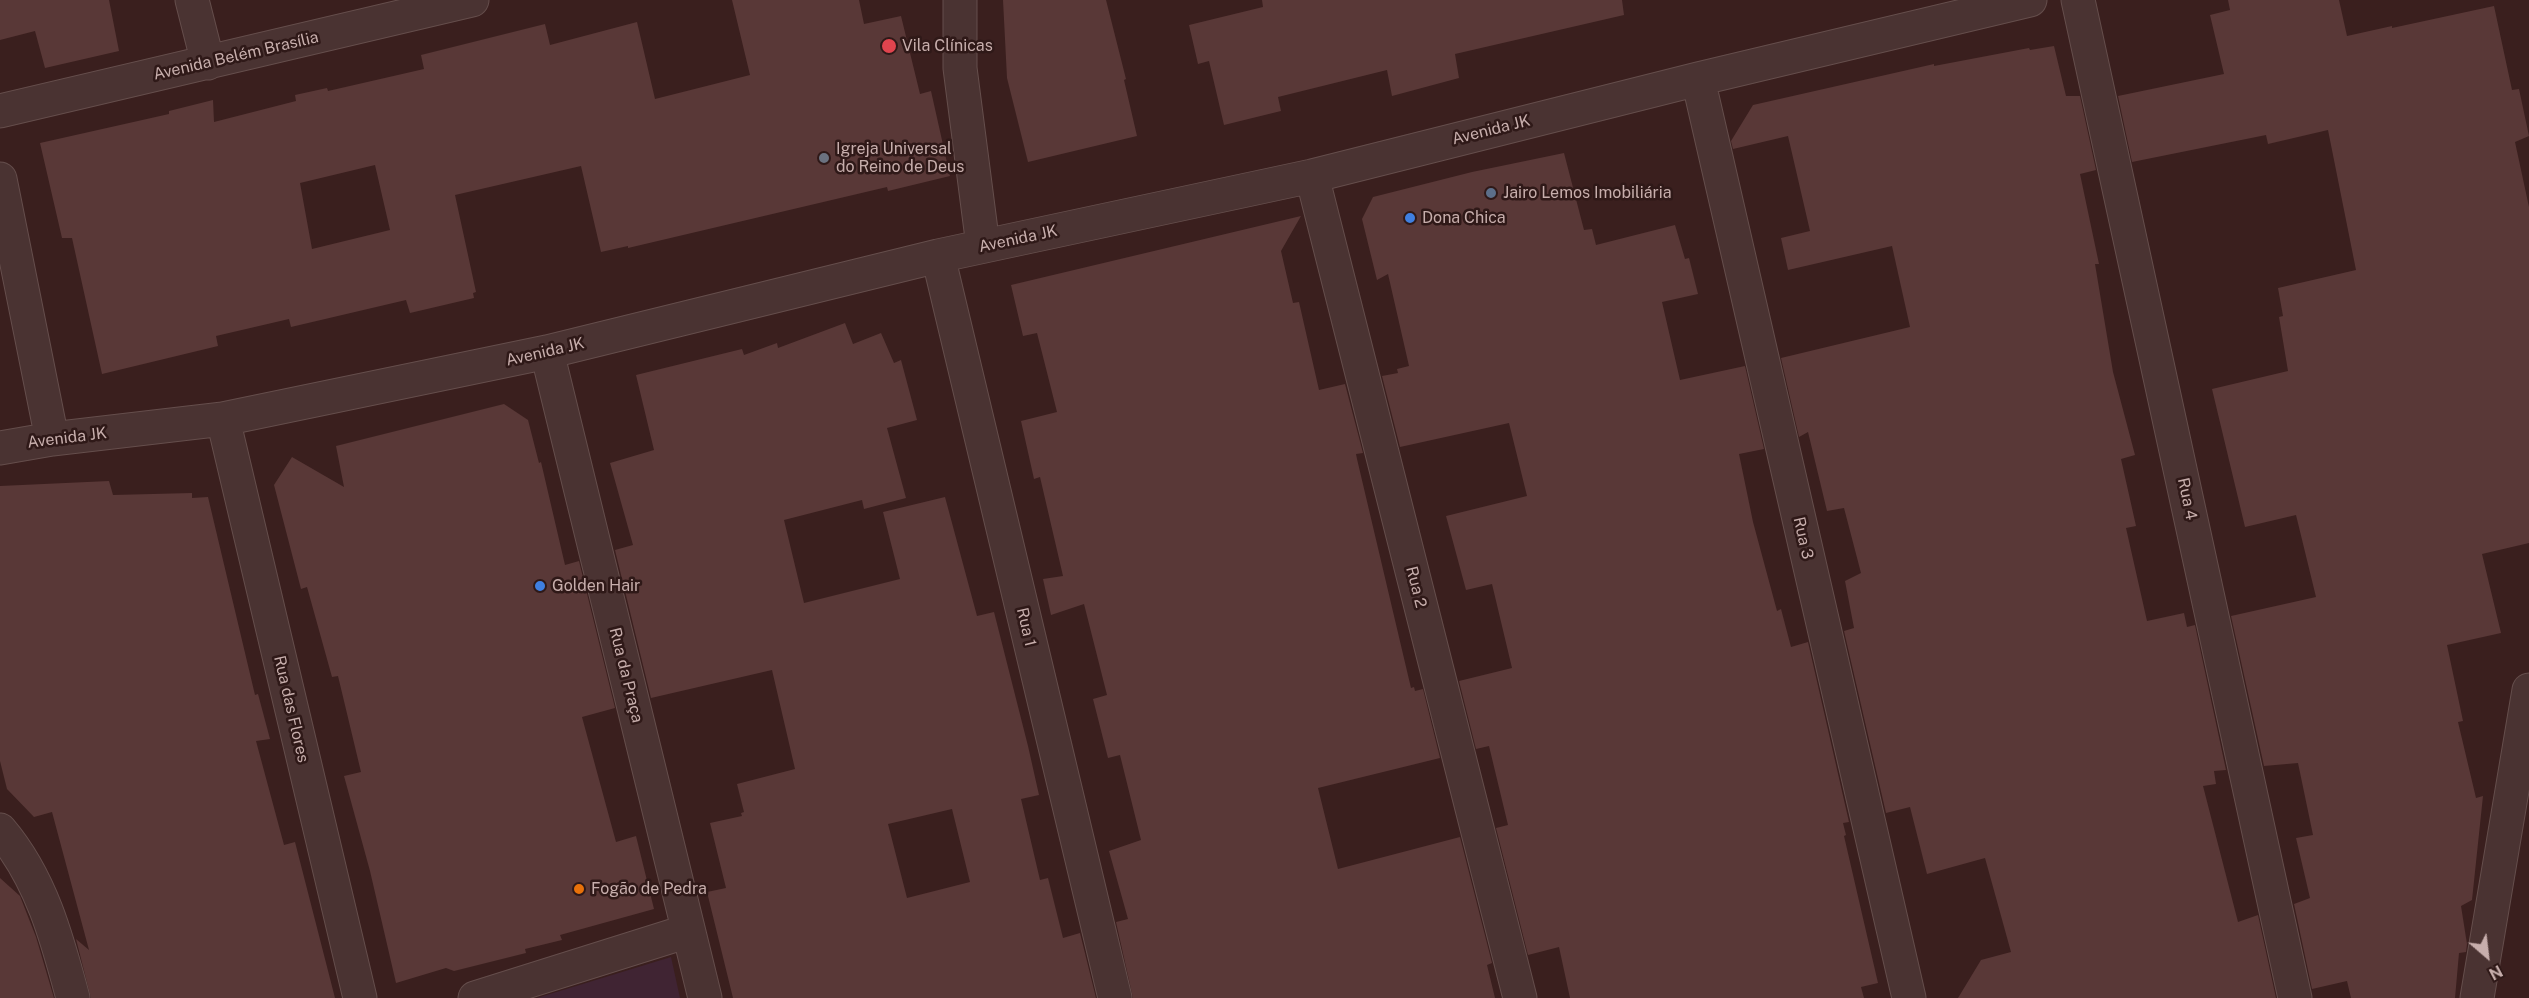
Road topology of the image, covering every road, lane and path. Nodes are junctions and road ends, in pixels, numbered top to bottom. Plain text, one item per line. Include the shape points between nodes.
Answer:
1 (192, 0) edge
2 (472, 0) edge
3 (960, 0) edge
4 (2030, 0) edge
5 (2078, 0) edge
6 (208, 63) junction
7 (1698, 79) junction
8 (0, 111) edge
9 (1312, 176) junction
10 (0, 179) edge
11 (983, 246) junction
12 (938, 256) junction
13 (547, 352) junction
14 (223, 419) junction
15 (52, 439) junction
16 (0, 448) edge
17 (2529, 690) edge
18 (0, 830) edge
19 (688, 931) junction
20 (73, 998) edge
21 (360, 998) edge
22 (475, 998) edge
23 (705, 998) edge
24 (1115, 998) edge
25 (1520, 998) edge
26 (1909, 998) edge
27 (2295, 998) edge
28 (2477, 998) edge

1 - 6 street
2 - 6 street, Avenida Belém Brasília
3 - 11 street via 960,68
4 - 7 street, Avenida JK
5 - 27 street, Rua 4
6 - 8 street, Avenida Belém Brasília
7 - 9 street, Avenida JK
7 - 26 street, Rua 3
9 - 11 street, Avenida JK
9 - 25 street, Rua 2
10 - 15 street
11 - 12 street, Avenida JK
12 - 13 street, Avenida JK
12 - 24 street, Rua 1
13 - 14 street, Avenida JK
13 - 19 street, Rua da Praça
14 - 15 street, Avenida JK
14 - 21 street, Rua das Flores
15 - 16 street, Avenida JK
17 - 28 street
18 - 20 street via 36,885
19 - 22 street
19 - 23 street, Rua da Praça

